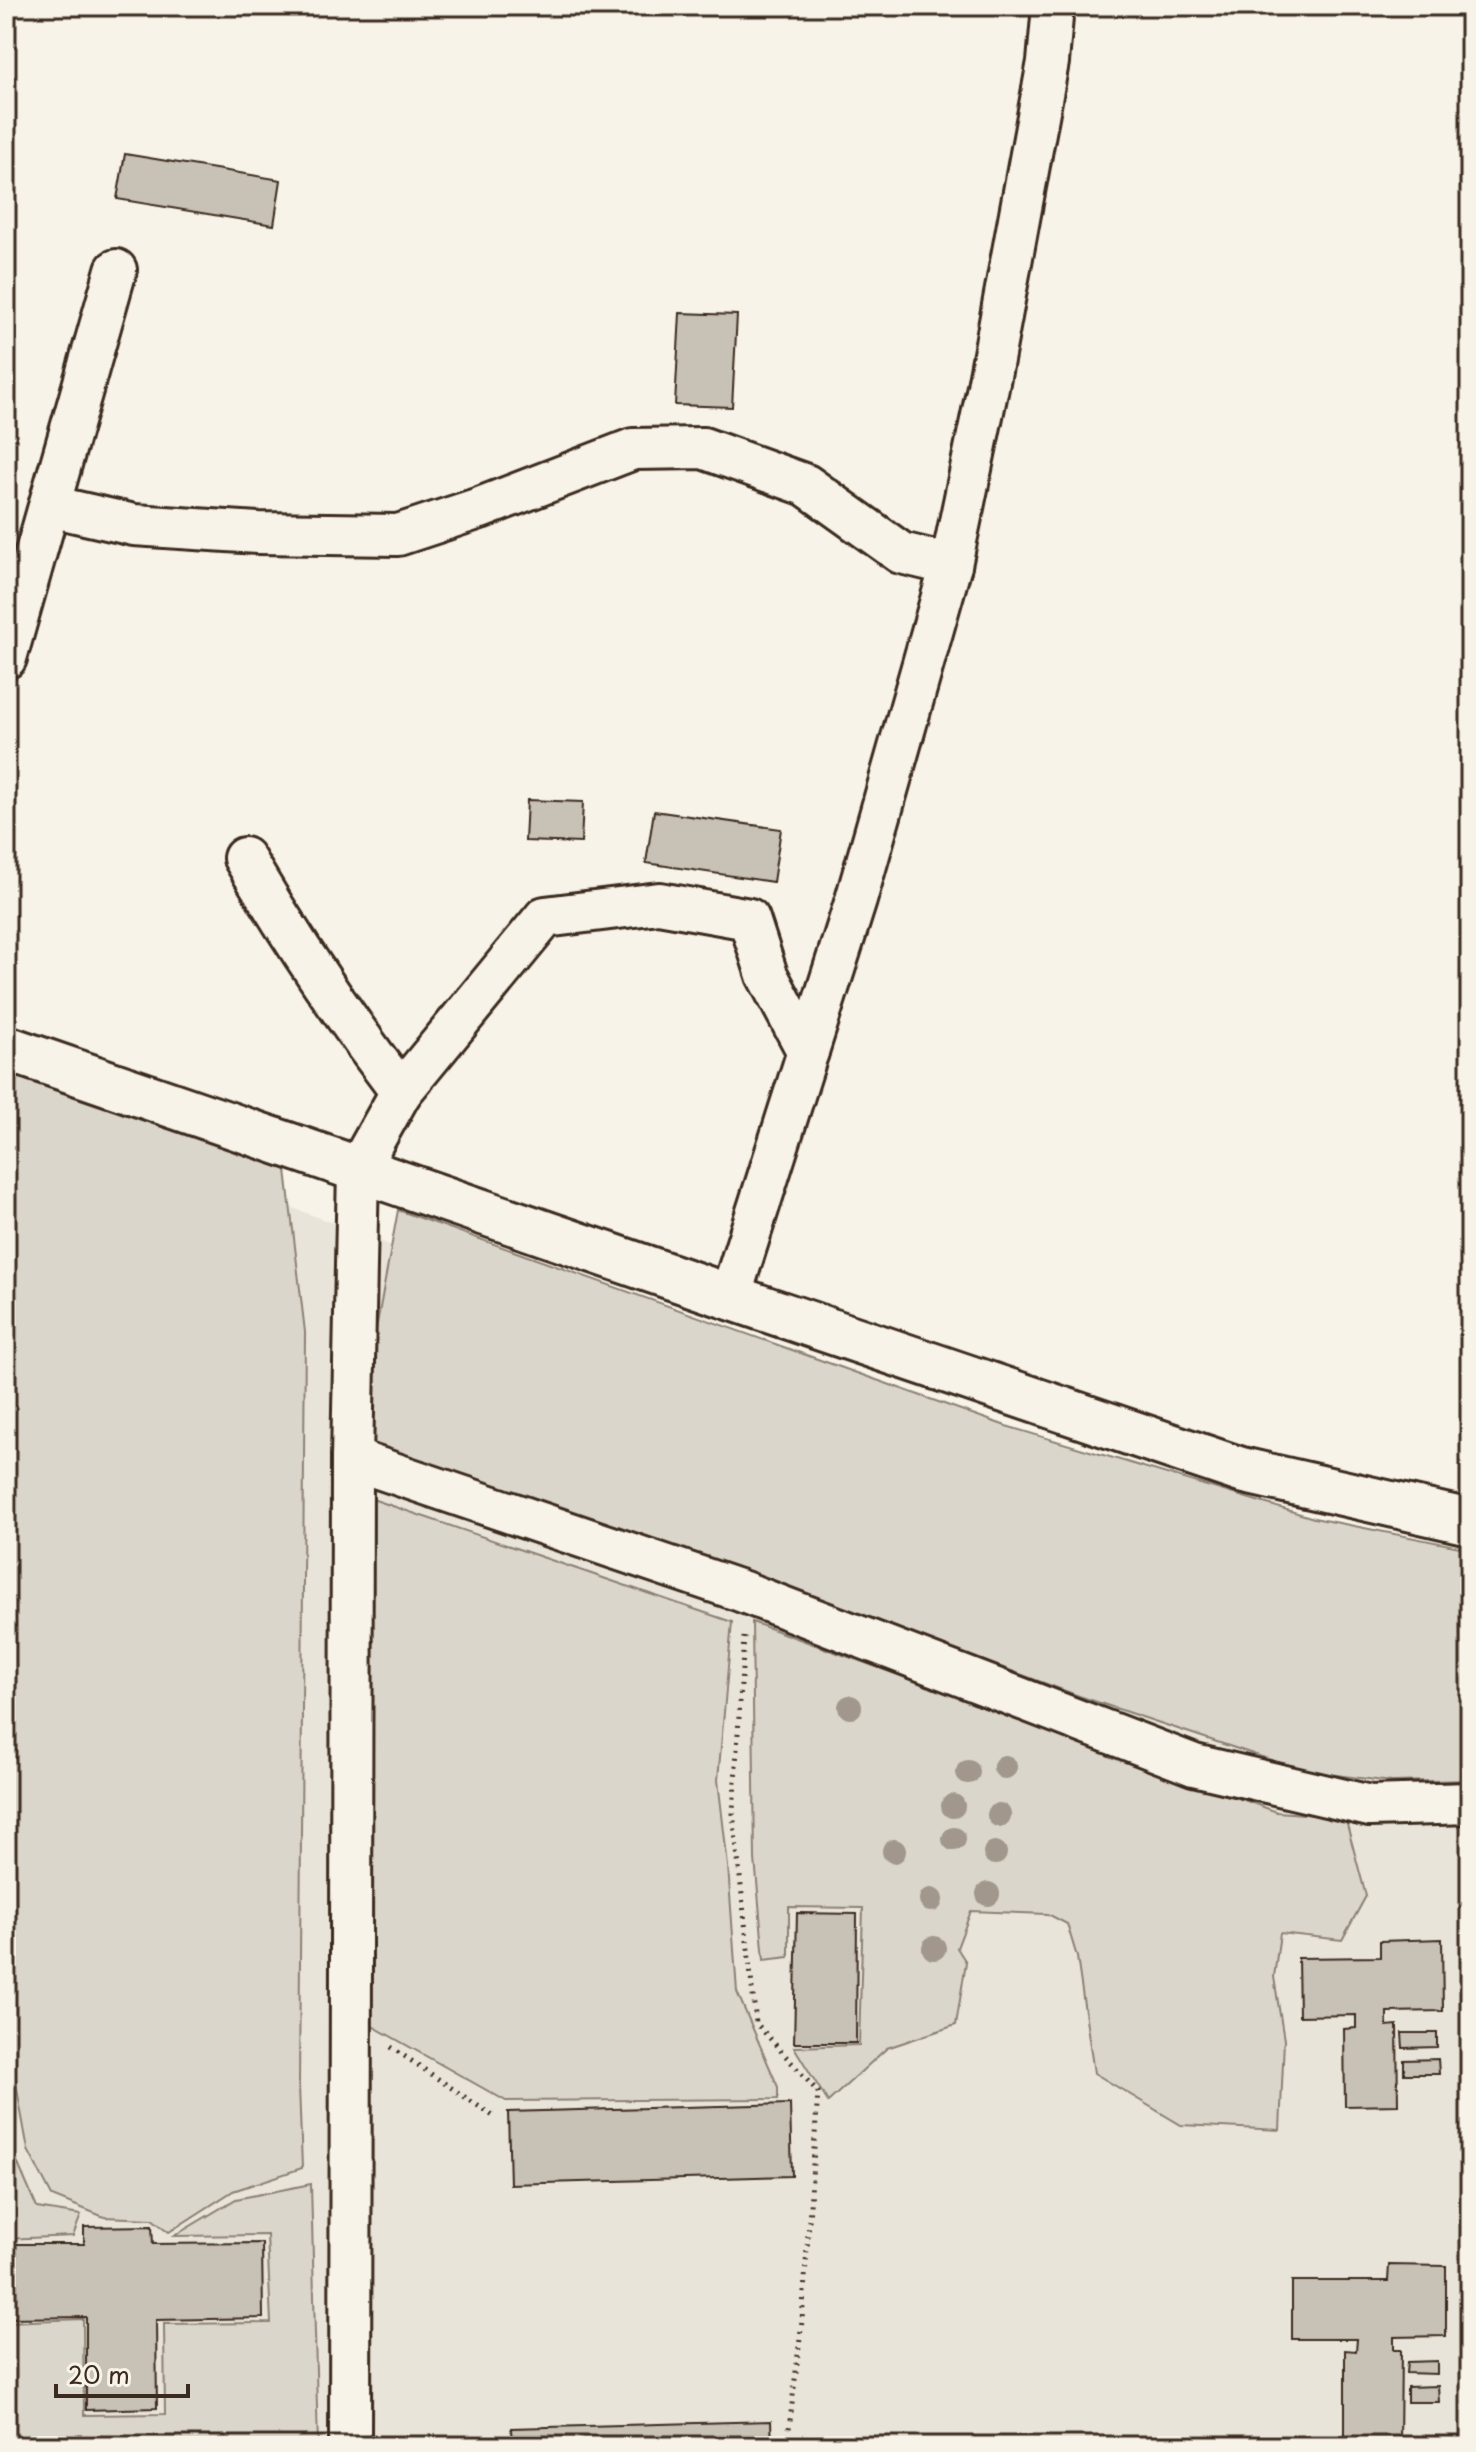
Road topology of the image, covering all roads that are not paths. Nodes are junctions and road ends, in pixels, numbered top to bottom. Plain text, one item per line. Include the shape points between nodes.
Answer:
1 (1053, 6) edge
2 (116, 270) dead end
3 (50, 506) junction
4 (951, 565) junction
5 (6, 658) edge
6 (244, 858) dead end
7 (6, 1048) edge
8 (808, 1052) junction
9 (401, 1092) junction
10 (358, 1169) junction
11 (730, 1297) junction
12 (352, 1459) junction
13 (1470, 1522) edge
14 (1470, 1803) edge
15 (350, 2446) edge

1 - 4 street via 1048,62
2 - 3 street
3 - 4 street via 134,525 398,535 633,449 703,448 806,485 901,553
3 - 5 street
4 - 8 street
6 - 9 street via 336,1005
7 - 10 main road
8 - 9 street via 767,975 749,919 659,903 545,917
8 - 11 street
9 - 10 street
10 - 11 main road
10 - 12 street
11 - 13 main road via 1241,1470
12 - 14 street via 741,1591 1194,1765 1370,1806
12 - 15 street

